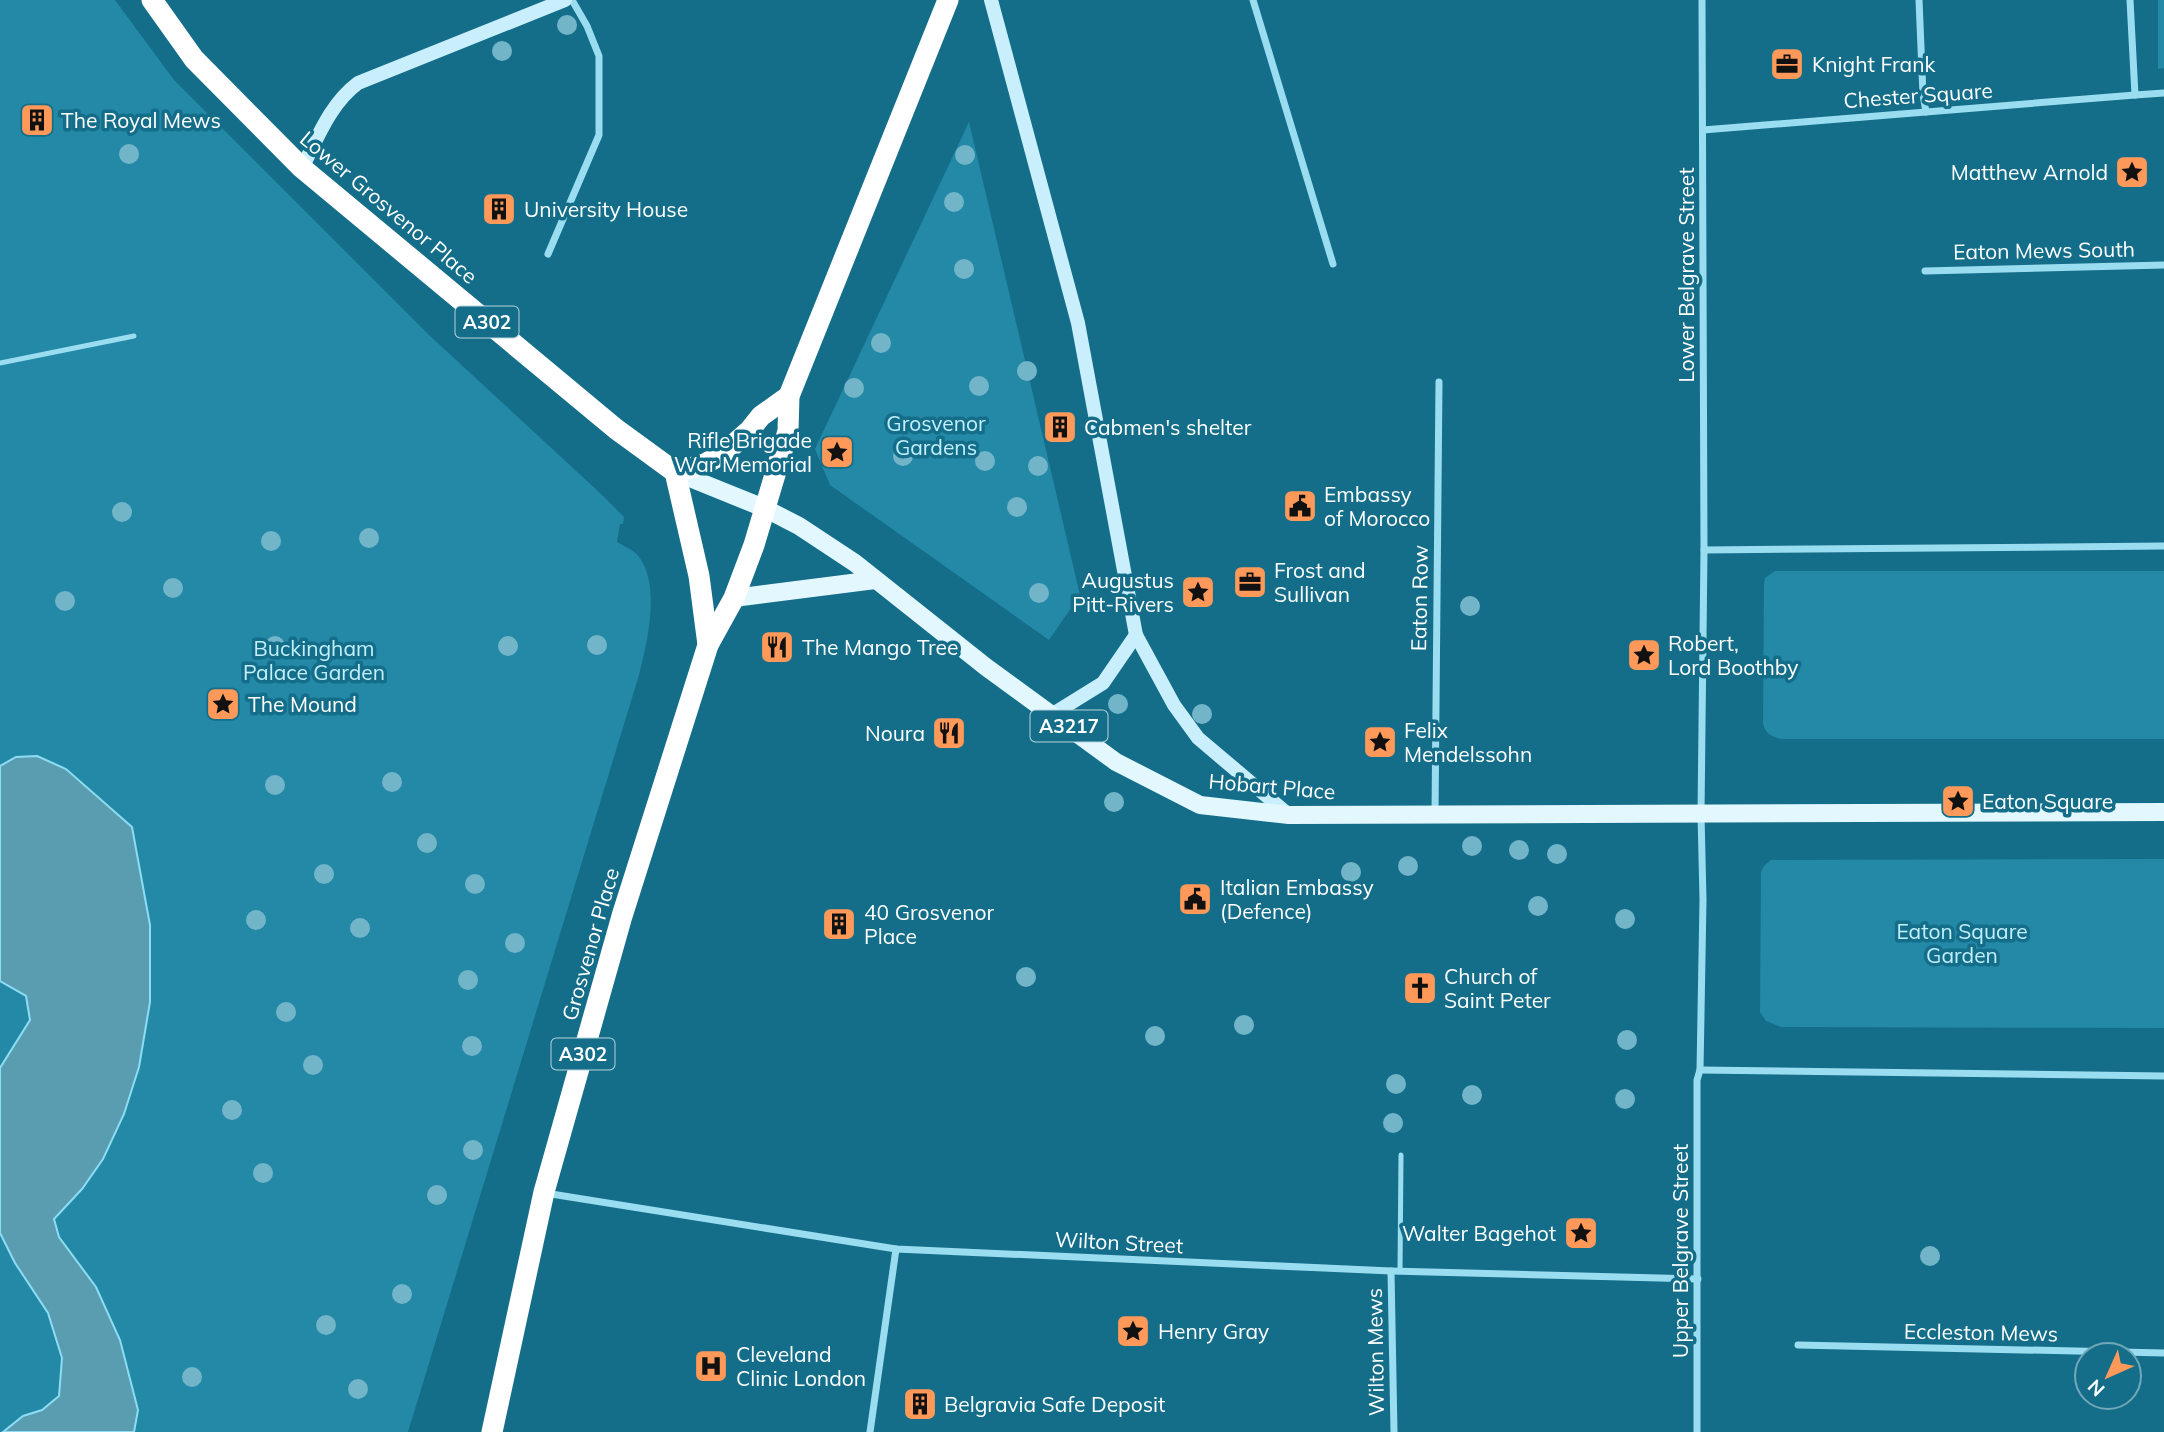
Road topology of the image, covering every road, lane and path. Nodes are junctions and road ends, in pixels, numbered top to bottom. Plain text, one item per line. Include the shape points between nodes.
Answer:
1 (152, 0) edge
2 (565, 0) edge
3 (572, 0) edge
4 (947, 0) edge
5 (990, 0) edge
6 (1253, 0) edge
7 (1702, 0) edge
8 (1919, 0) edge
9 (2130, 0) edge
10 (542, 4) edge
11 (2164, 93) edge
12 (2135, 95) junction
13 (1926, 112) junction
14 (1703, 130) junction
15 (302, 168) junction
16 (548, 254) dead end
17 (1333, 264) dead end
18 (2164, 265) edge
19 (1925, 271) dead end
20 (134, 336) dead end
21 (0, 363) edge
22 (1439, 382) dead end
23 (789, 396) junction
24 (675, 472) junction
25 (764, 508) junction
26 (2164, 546) edge
27 (1704, 550) junction
28 (875, 580) junction
29 (734, 598) junction
30 (1136, 635) junction
31 (708, 645) junction
32 (1053, 714) junction
33 (2164, 812) edge
34 (1701, 814) junction
35 (1289, 815) junction
36 (1435, 815) junction
37 (1700, 1070) junction
38 (2164, 1076) edge
39 (1401, 1155) dead end
40 (544, 1192) junction
41 (896, 1249) junction
42 (1396, 1271) junction
43 (1698, 1279) junction
44 (1798, 1345) dead end
45 (2164, 1353) edge
46 (492, 1432) edge
47 (870, 1432) edge
48 (1394, 1432) edge
49 (1697, 1432) edge

1 - 15 highway, Lower Grosvenor Place / A302 via 194,59
2 - 10 main road
3 - 16 street via 599,55 599,135
4 - 23 highway, A302
5 - 30 main road via 1078,324
6 - 17 street
7 - 14 street, Lower Belgrave Street
8 - 13 street
9 - 12 street
10 - 15 main road via 358,83 334,106
11 - 12 street, Chester Square
12 - 13 street, Chester Square
13 - 14 street, Chester Square
14 - 27 street, Lower Belgrave Street
15 - 24 highway, Lower Grosvenor Place / A302 via 616,429
18 - 19 street, Eaton Mews South
20 - 21 lane
22 - 36 street, Eaton Row
23 - 24 highway via 725,452 705,464
23 - 25 highway, A302 via 788,431
24 - 25 main road, Lower Grosvenor Place / A3217
24 - 31 highway, Grosvenor Place / A302 via 699,576
25 - 28 main road, Hobart Place / A3217 via 799,526
25 - 29 highway, A302
26 - 27 street
27 - 34 street
28 - 29 main road
28 - 32 main road, Hobart Place / A3217
29 - 31 highway, A302
30 - 32 main road via 1103,682
30 - 35 main road via 1174,705 1198,738
31 - 40 highway, Grosvenor Place / A302 via 622,916
32 - 35 main road, Hobart Place / A3217 via 1116,762 1200,805
33 - 34 main road, A3217
34 - 36 main road, Hobart Place / A3217
34 - 37 street
35 - 36 main road, Hobart Place / A3217
37 - 38 street
37 - 43 street, Upper Belgrave Street
39 - 42 lane
40 - 41 street, Wilton Street
40 - 46 highway, Grosvenor Place / A302
41 - 42 street, Wilton Street
41 - 47 street
42 - 43 street, Wilton Street
42 - 48 street, Wilton Mews
43 - 49 street, Upper Belgrave Street
44 - 45 street, Eccleston Mews

